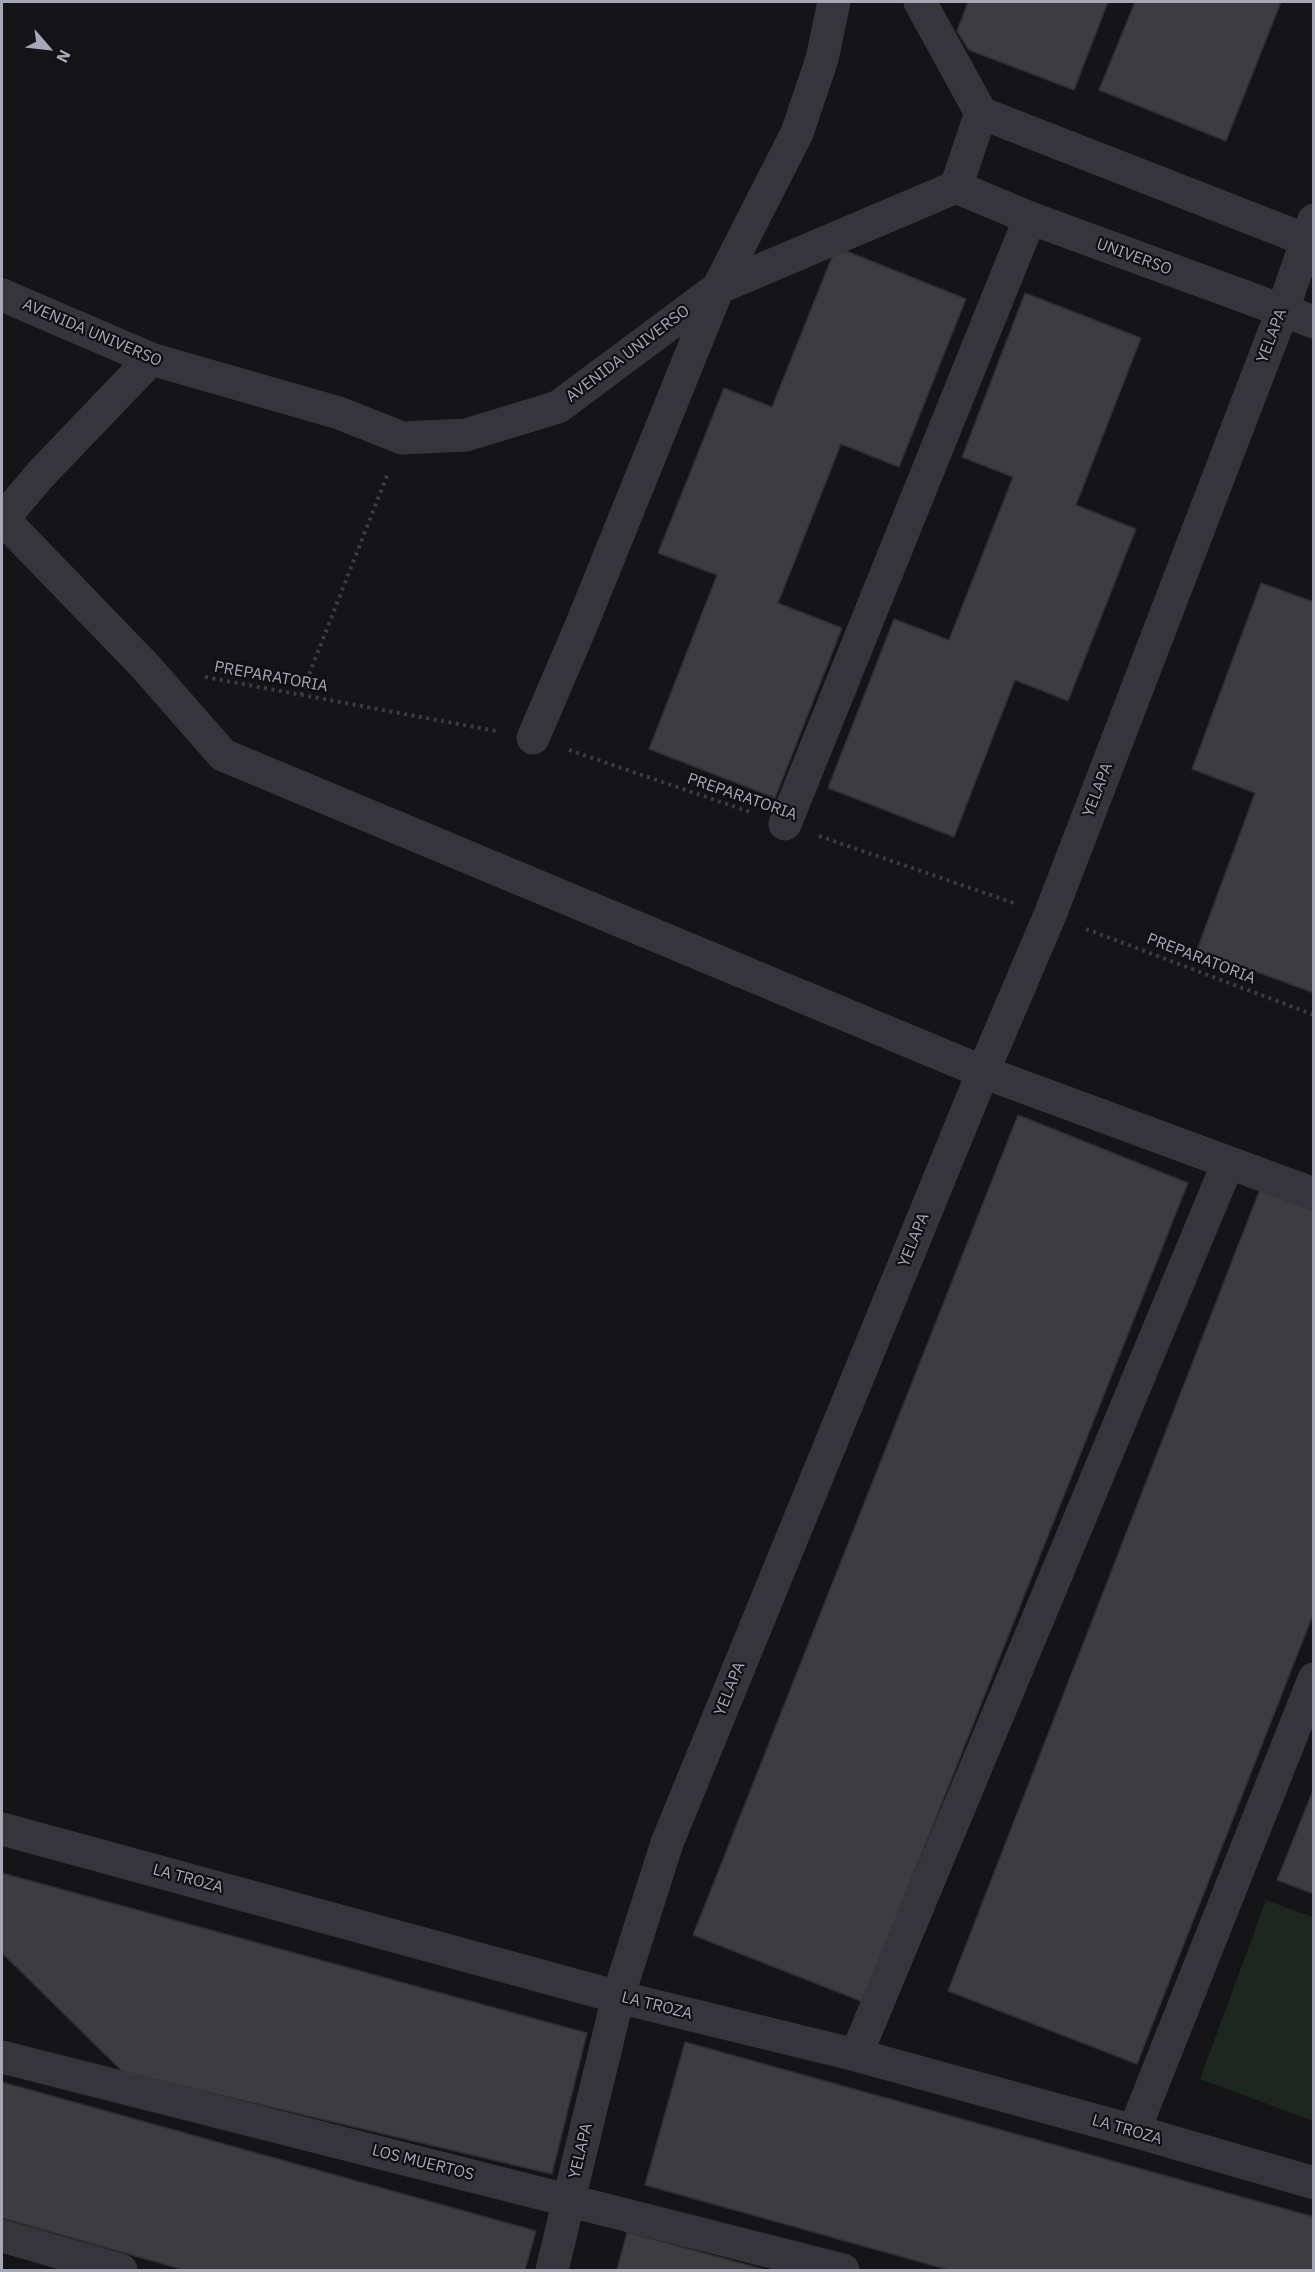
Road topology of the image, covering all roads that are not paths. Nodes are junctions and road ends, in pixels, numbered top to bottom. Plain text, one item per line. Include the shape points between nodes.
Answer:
1 (834, 2) edge
2 (920, 2) edge
3 (981, 113) junction
4 (956, 187) junction
5 (1030, 218) junction
6 (1311, 235) edge
7 (717, 288) junction
8 (2, 295) edge
9 (1282, 312) junction
10 (1314, 322) edge
11 (151, 359) junction
12 (2, 519) edge
13 (533, 738) road end
14 (785, 824) road end
15 (982, 1072) junction
16 (1228, 1163) junction
17 (1314, 1194) edge
18 (1314, 1679) edge
19 (2, 1828) edge
20 (618, 1997) junction
21 (856, 2055) junction
22 (2, 2057) edge
23 (1134, 2131) junction
24 (1314, 2183) edge
25 (569, 2200) junction
26 (2, 2236) edge
27 (121, 2271) edge
28 (552, 2271) edge
29 (843, 2271) edge

1 - 7 street, AVENIDA UNIVERSO via 822,59 797,133
2 - 3 street
3 - 4 street
3 - 6 street
4 - 5 street, UNIVERSO
4 - 7 street
5 - 9 street, UNIVERSO
5 - 14 street
6 - 9 street, YELAPA
7 - 11 street, AVENIDA UNIVERSO via 558,407 466,435 402,438 339,413
7 - 13 street
8 - 11 street, AVENIDA UNIVERSO
9 - 10 street, UNIVERSO
9 - 15 street, YELAPA via 1050,915
11 - 12 street
12 - 15 street via 145,666 223,755
15 - 16 street
15 - 20 street, YELAPA via 667,1843
16 - 17 street
16 - 21 street
18 - 23 street
19 - 20 street, LA TROZA
20 - 21 street, LA TROZA
20 - 25 street, YELAPA
21 - 23 street, LA TROZA
22 - 25 street, LOS MUERTOS
23 - 24 street, LA TROZA
25 - 28 street, YELAPA
25 - 29 street, LOS MUERTOS
26 - 27 street

